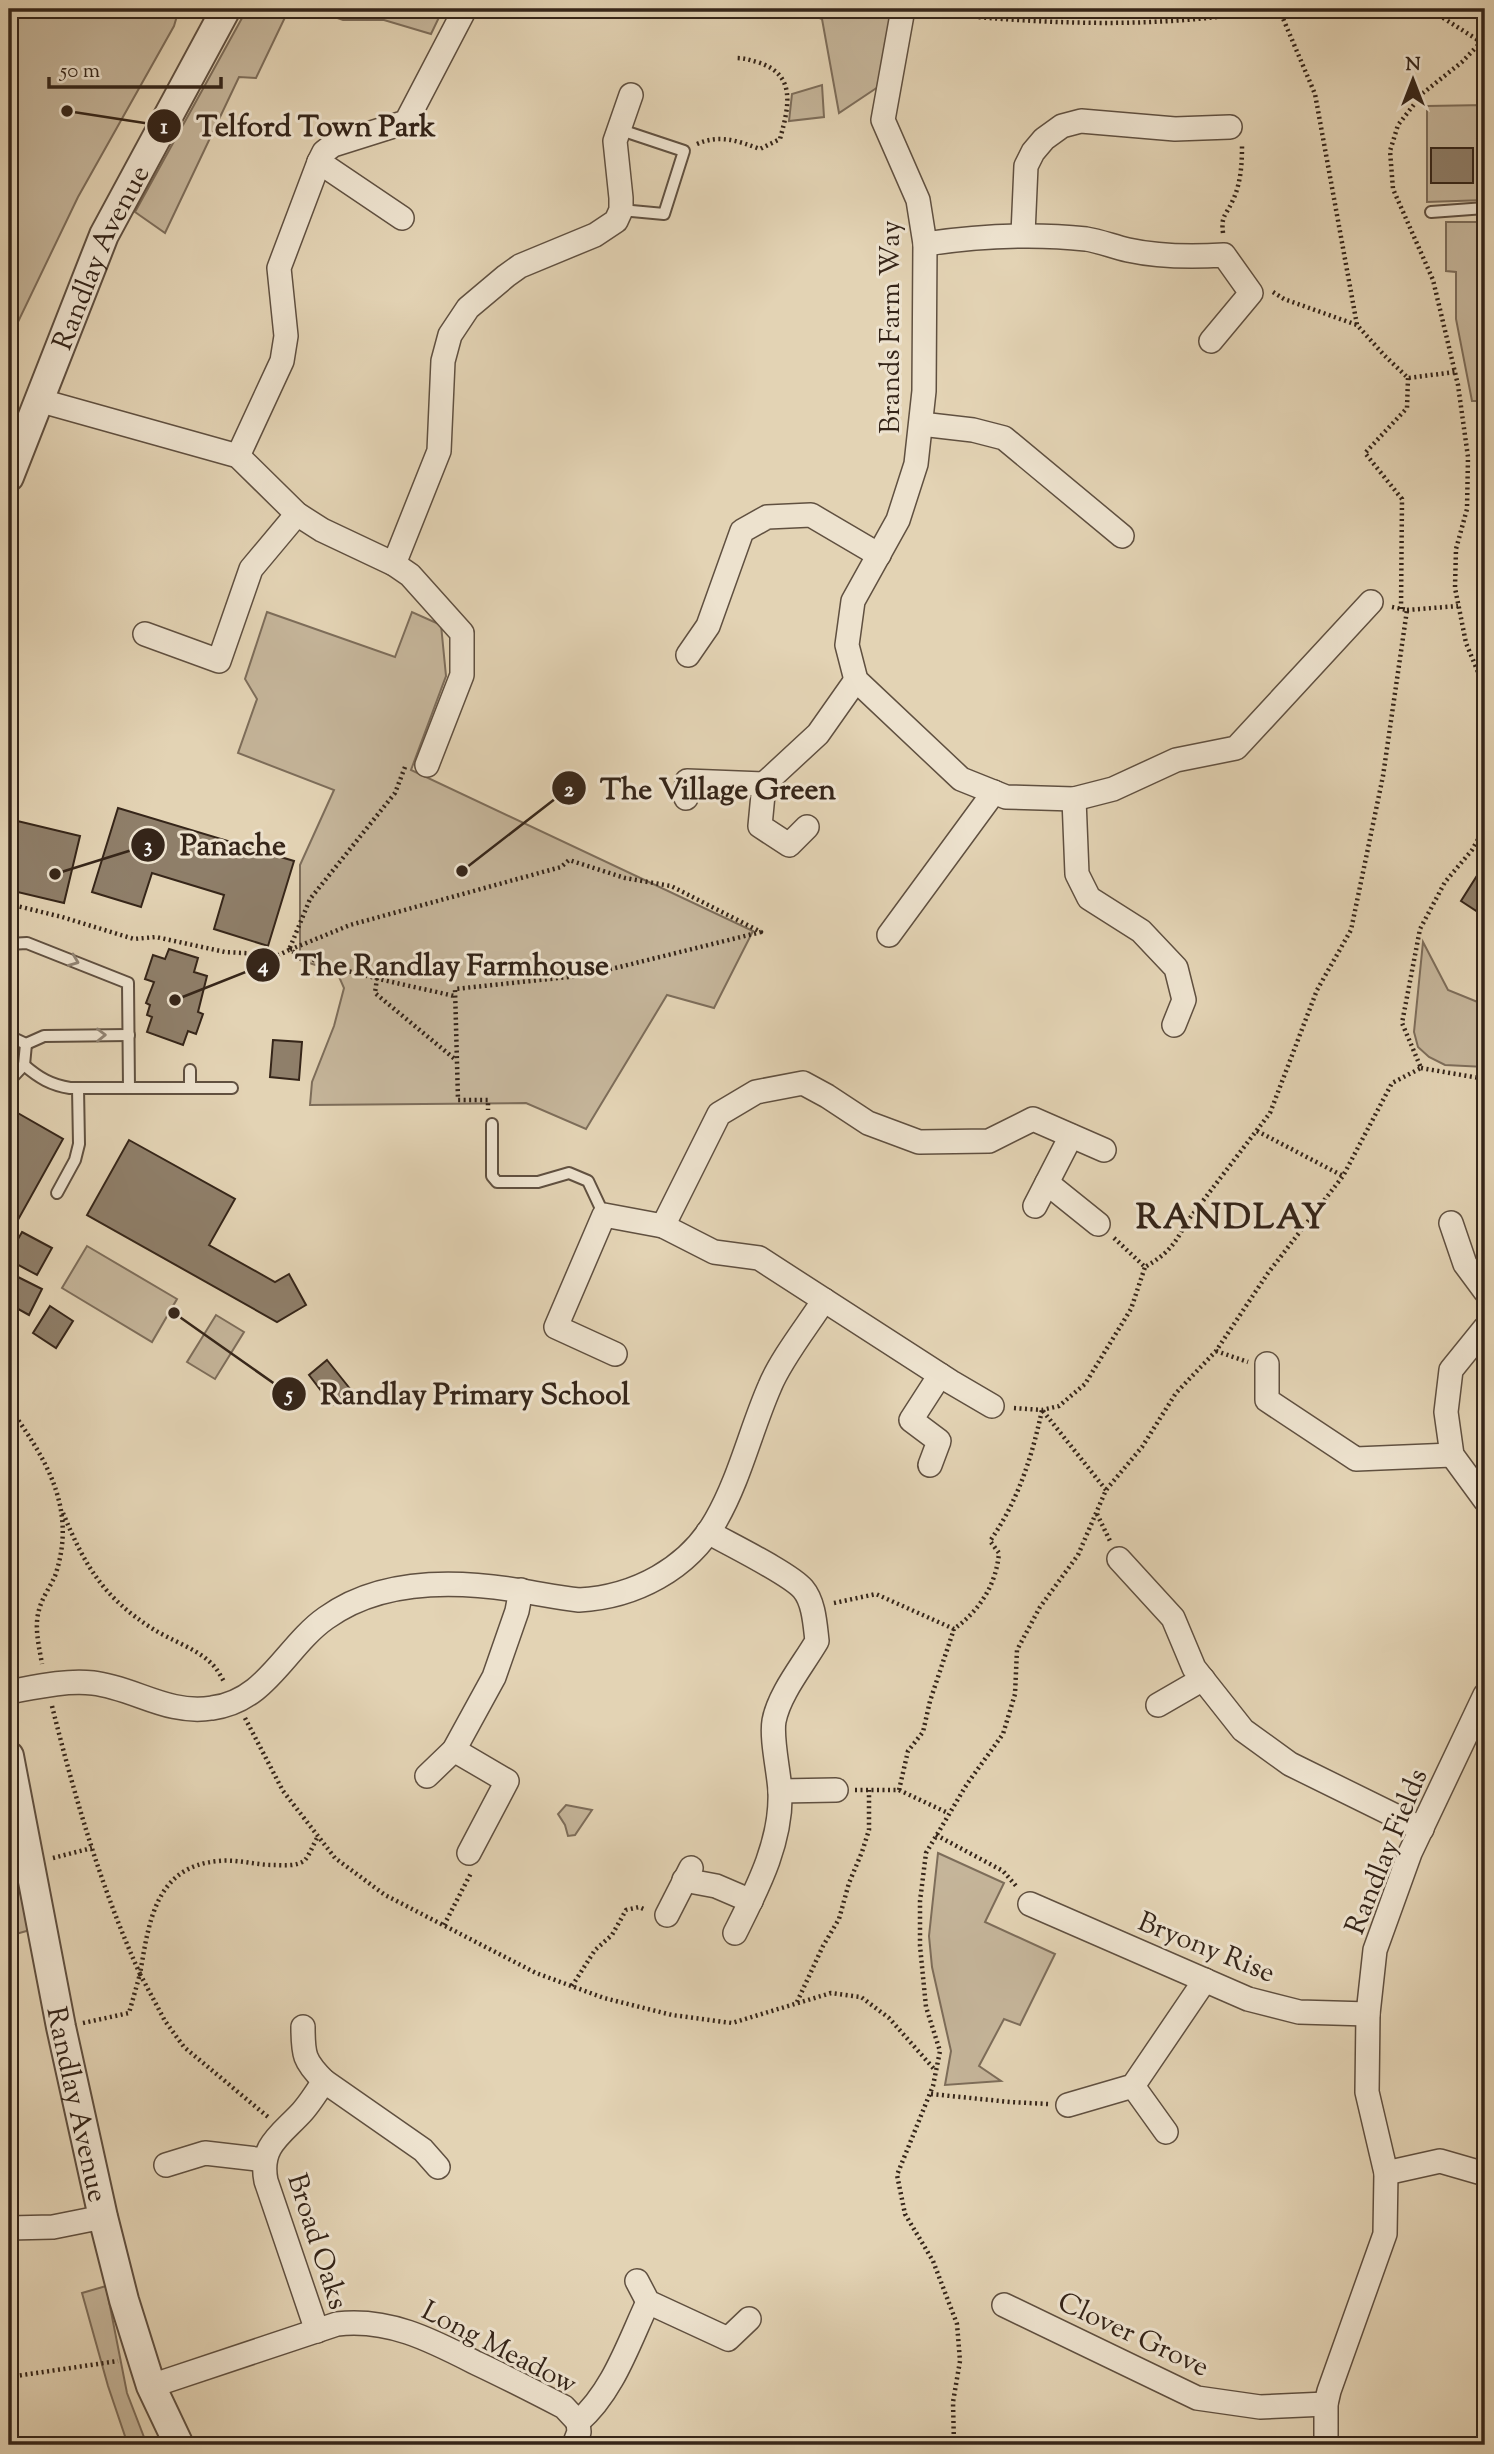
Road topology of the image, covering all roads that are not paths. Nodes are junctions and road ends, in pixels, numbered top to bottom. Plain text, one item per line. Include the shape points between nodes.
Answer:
1 (226, 9) edge
2 (465, 9) edge
3 (903, 9) edge
4 (631, 95) dead end
5 (1230, 127) road end
6 (618, 129) junction
7 (319, 162) junction
8 (1485, 208) edge
9 (621, 210) junction
10 (1431, 212) dead end
11 (402, 218) dead end
12 (1023, 234) junction
13 (925, 244) junction
14 (1211, 341) dead end
15 (38, 400) junction
16 (921, 424) junction
17 (238, 456) junction
18 (9, 477) edge
19 (297, 514) junction
20 (1122, 536) dead end
21 (878, 555) junction
22 (394, 564) junction
23 (1371, 602) road end
24 (145, 634) dead end
25 (688, 654) dead end
26 (856, 680) junction
27 (427, 765) road end
28 (764, 785) junction
29 (994, 792) junction
30 (686, 798) dead end
31 (1074, 799) junction
32 (807, 827) dead end
33 (889, 935) dead end
34 (9, 944) edge
35 (1174, 1025) dead end
36 (129, 1035) junction
37 (9, 1036) edge
38 (26, 1044) junction
39 (24, 1065) junction
40 (190, 1070) dead end
41 (9, 1081) edge
42 (190, 1086) junction
43 (78, 1088) junction
44 (130, 1088) junction
45 (232, 1088) dead end
46 (492, 1124) road end
47 (1070, 1136) junction
48 (1104, 1150) dead end
49 (1047, 1183) junction
50 (57, 1193) dead end
51 (1035, 1206) dead end
52 (604, 1215) junction
53 (1451, 1223) dead end
54 (1098, 1224) road end
55 (663, 1226) junction
56 (1485, 1291) edge
57 (824, 1300) junction
58 (1485, 1328) edge
59 (615, 1354) dead end
60 (1267, 1366) road end
61 (940, 1375) junction
62 (992, 1406) road end
63 (1452, 1455) junction
64 (930, 1465) dead end
65 (1485, 1500) edge
66 (708, 1532) junction
67 (1119, 1559) road end
68 (521, 1590) junction
69 (1203, 1679) junction
70 (9, 1692) edge
71 (1485, 1695) edge
72 (1158, 1705) dead end
73 (454, 1750) junction
74 (9, 1756) edge
75 (426, 1776) dead end
76 (836, 1790) road end
77 (780, 1791) junction
78 (1422, 1829) junction
79 (469, 1853) road end
80 (751, 1901) junction
81 (1030, 1903) road end
82 (667, 1915) road end
83 (734, 1933) dead end
84 (1205, 1980) junction
85 (1368, 2014) junction
86 (303, 2026) dead end
87 (324, 2081) junction
88 (1133, 2086) junction
89 (1068, 2105) road end
90 (1166, 2132) dead end
91 (265, 2160) junction
92 (166, 2165) dead end
93 (438, 2167) dead end
94 (1385, 2173) junction
95 (1485, 2174) edge
96 (103, 2217) junction
97 (9, 2228) edge
98 (637, 2281) dead end
99 (648, 2302) junction
100 (1004, 2305) dead end
101 (749, 2319) dead end
102 (317, 2331) junction
103 (151, 2386) junction
104 (1326, 2404) junction
105 (578, 2422) junction
106 (179, 2445) edge
107 (574, 2445) edge
108 (1326, 2445) edge

1 - 15 street, Randlay Avenue via 104,234
2 - 7 street via 406,122 333,145
3 - 13 street, Brands Farm Way via 883,120 918,200
4 - 6 street
5 - 12 street via 1175,129 1081,121 1062,127 1032,152 1026,166
6 - 9 street via 615,151
6 - 9 lane via 684,151 664,214
7 - 11 street
7 - 17 street via 279,268 286,349
8 - 10 lane
9 - 22 street via 606,229 520,266 457,322 444,348 439,451
12 - 13 street
12 - 14 street via 1091,240 1163,256 1224,255 1251,293
13 - 16 street, Brands Farm Way
15 - 17 street
15 - 18 street, Randlay Avenue
16 - 20 street via 1004,438
16 - 21 street, Brands Farm Way via 916,464 902,509
17 - 19 street
19 - 22 street
19 - 24 street via 251,569 219,661
21 - 25 street via 811,515 767,517 742,531 708,626
21 - 26 street, Brands Farm Way via 853,601 847,645
22 - 27 street via 424,589 462,634 462,675
23 - 31 street via 1236,748 1176,760 1113,789
26 - 28 street via 818,734
26 - 29 street via 961,779
28 - 30 street via 687,781
28 - 32 street via 760,826 789,845
29 - 31 street via 1006,797
29 - 33 street
31 - 35 street via 1077,874 1089,898 1141,930 1176,968 1184,1000
34 -> 36 lane via 27,943 128,983
38 -> 36 lane via 44,1036
36 - 44 lane
37 - 38 lane
38 - 39 lane
39 - 41 lane
39 - 43 lane via 53,1085
40 - 42 lane
42 - 44 lane
42 - 45 lane
43 - 44 lane
43 - 50 lane via 79,1144
46 - 52 lane via 492,1176 497,1182 538,1182 569,1173 587,1181
47 - 48 street
47 - 49 street
47 - 55 street via 1032,1119 989,1141 919,1142 868,1123 803,1083 757,1092 719,1114
49 - 51 street
49 - 54 street
52 - 55 street
52 - 59 street via 556,1327
53 - 56 street via 1465,1264
55 - 57 street via 714,1252 759,1258
57 - 61 street
57 - 66 street via 771,1383 732,1487
58 - 63 street via 1451,1370 1446,1412
60 - 63 street via 1267,1400 1356,1459
61 - 62 street
61 - 64 street via 911,1420 939,1441
63 - 65 street
66 - 68 street via 680,1564 626,1592 579,1600
66 - 77 street via 803,1588 812,1608 817,1641 788,1687 774,1722
67 - 69 street via 1173,1618
68 - 70 street via 462,1584 421,1586 351,1603 325,1618 256,1690 213,1709 166,1706 93,1683
68 - 73 street via 494,1677
69 - 72 street
69 - 78 street via 1243,1730 1290,1764
71 - 78 street, Randlay Fields
73 - 75 street
73 - 79 street via 507,1781
74 - 96 street, Randlay Avenue
76 - 77 street
77 - 80 street via 774,1844
78 - 85 street, Randlay Fields via 1375,1950
80 - 82 street via 688,1873
80 - 83 street
81 - 84 street, Bryony Rise
84 - 85 street, Bryony Rise via 1248,1999 1299,2012
84 - 88 street
85 - 94 street, Randlay Fields via 1367,2092
86 - 87 street via 304,2057
87 - 91 street, Broad Oaks via 283,2130
87 - 93 street via 423,2150
88 - 89 street
88 - 90 street
91 - 92 street via 205,2153
91 - 102 street, Broad Oaks via 266,2181
94 - 95 street via 1440,2161
94 - 104 street, Randlay Fields via 1385,2234
96 - 97 street via 53,2227
96 - 103 street, Randlay Avenue
98 - 99 street
99 - 101 street via 728,2339
99 - 105 street via 604,2392
100 - 104 street, Clover Grove via 1197,2398 1260,2407
102 - 103 street, Long Meadow
102 - 105 street, Long Meadow via 357,2322 422,2336 564,2407
103 - 106 street, Randlay Avenue
104 - 108 street, Randlay Fields
105 - 107 street

